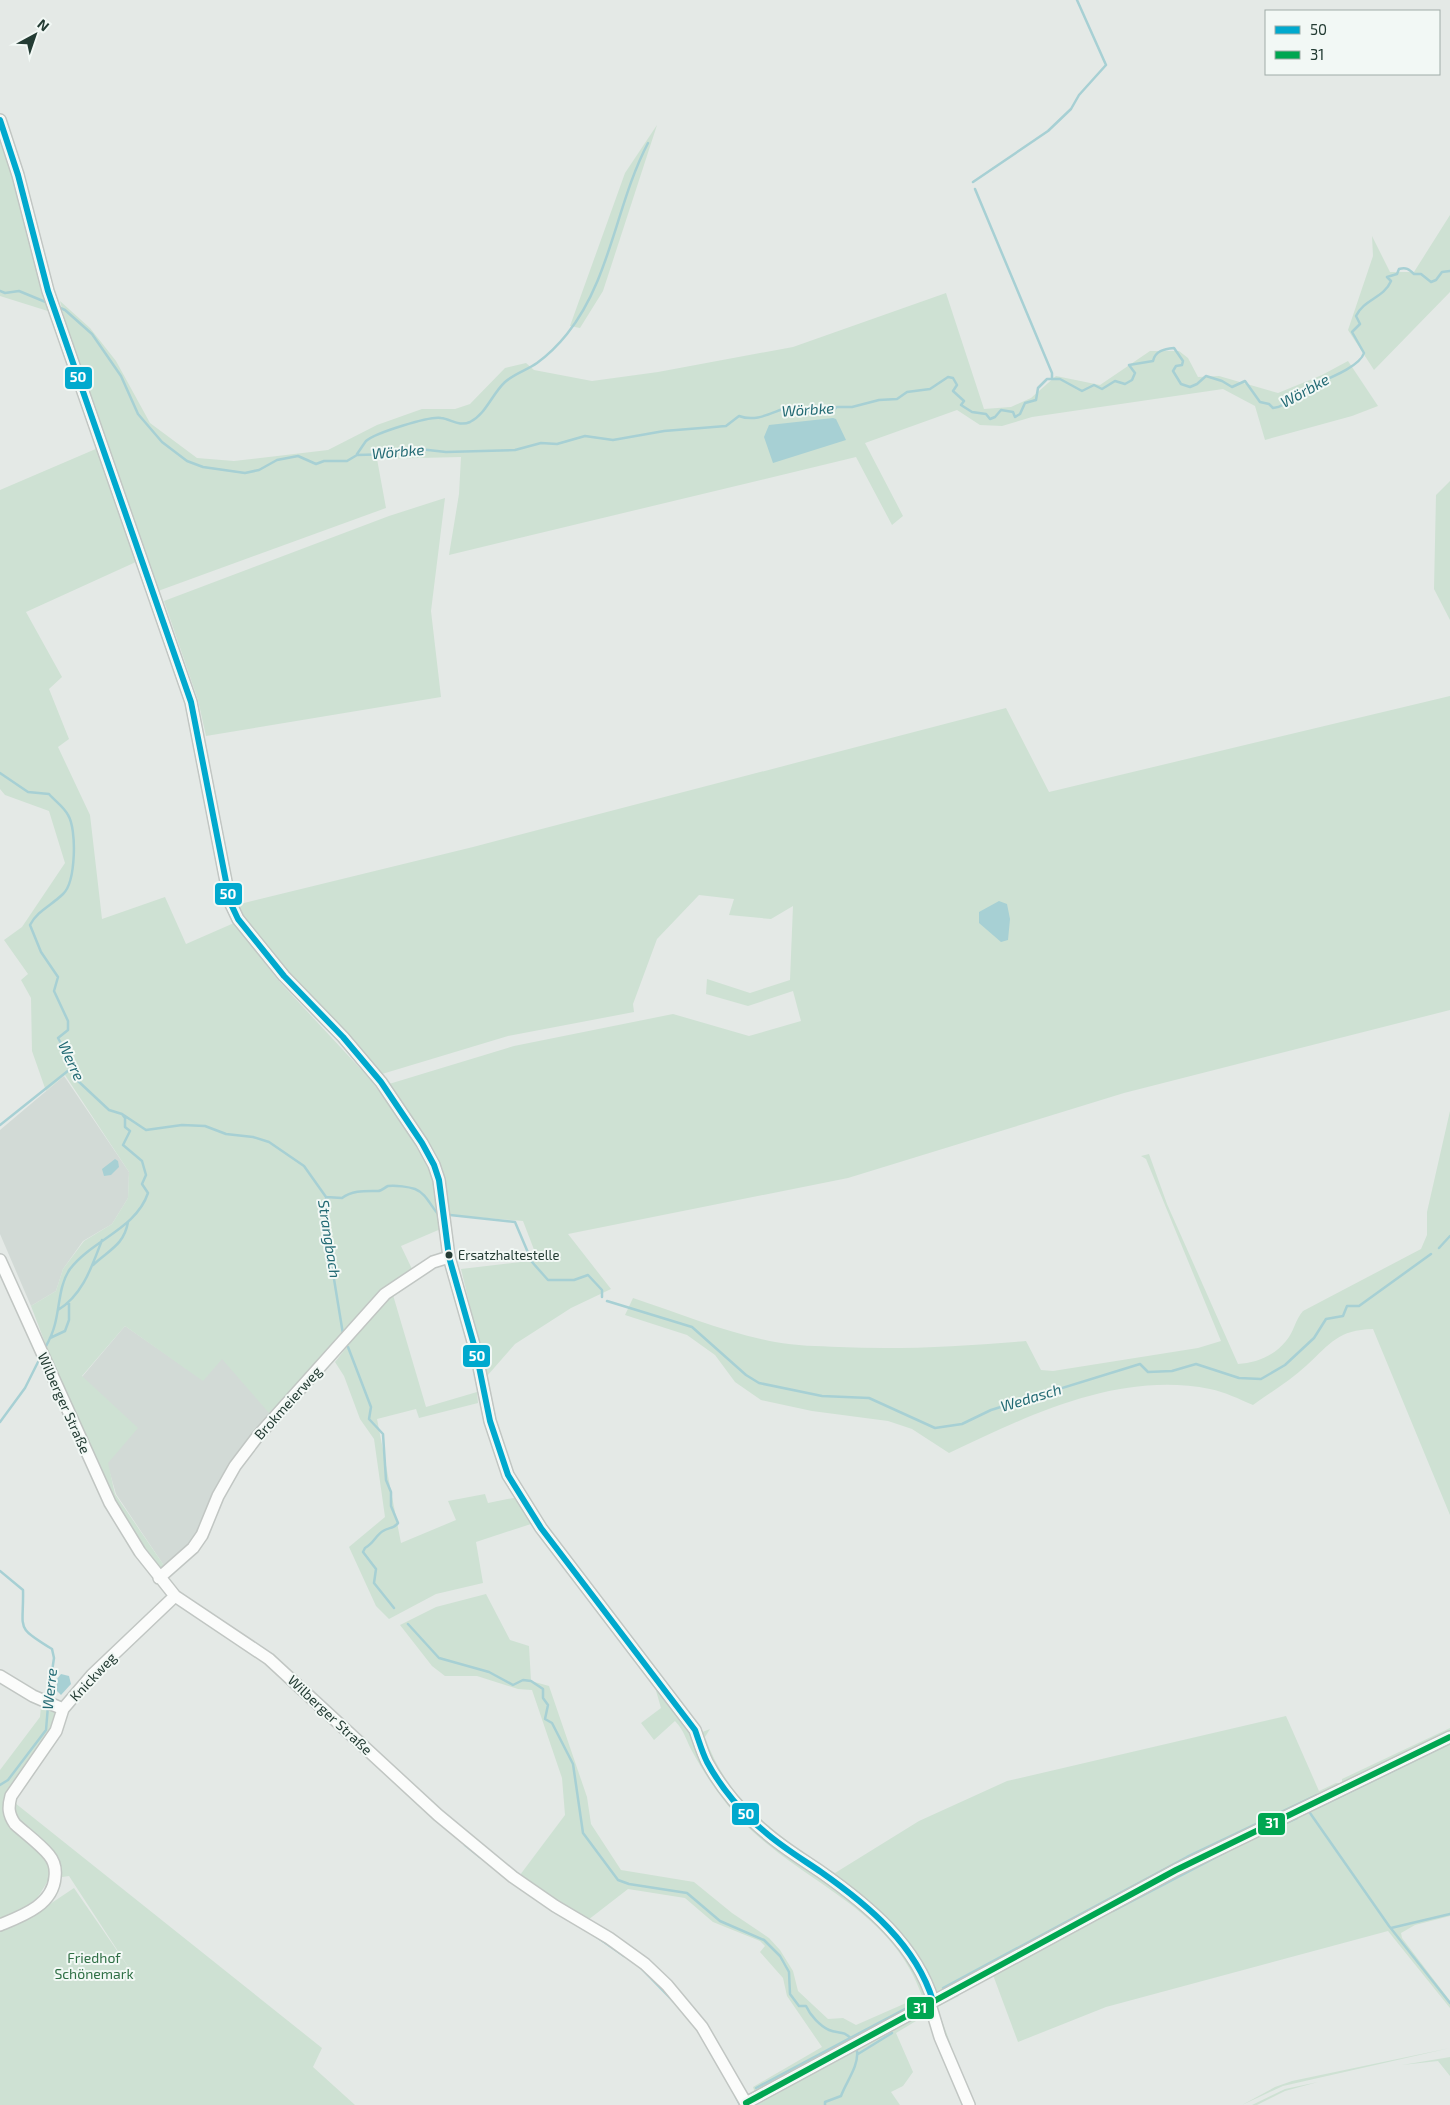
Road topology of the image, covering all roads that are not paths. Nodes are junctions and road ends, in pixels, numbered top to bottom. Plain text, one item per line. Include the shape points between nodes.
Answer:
1 (0, 120) edge
2 (448, 1257) junction
3 (0, 1260) edge
4 (159, 1578) junction
5 (175, 1596) junction
6 (0, 1676) edge
7 (53, 1705) junction
8 (1450, 1737) edge
9 (0, 1925) edge
10 (932, 2003) junction
11 (746, 2104) edge
12 (969, 2105) edge

1 - 2 street via 18,174 51,299 191,702 230,902 238,919 284,976 343,1036 381,1082 422,1143 439,1180
2 - 4 street, Brokmeierweg via 433,1262 385,1294 257,1437 235,1466 193,1548
2 - 10 street via 476,1352 499,1451 523,1501 695,1730 708,1762 733,1799 772,1838 840,1885 874,1914 913,1957 927,1981
3 - 4 street, Wilberger Straße via 110,1503
4 - 5 street, Wilberger Straße
5 - 7 street, Knickweg via 92,1675
5 - 11 street, Wilberger Straße via 269,1659 438,1816 506,1872 645,1964 702,2027
6 - 7 street
7 - 9 street via 56,1731 11,1796 8,1806 15,1824 52,1860 55,1883 43,1902 26,1915
8 - 10 street via 1176,1870
10 - 11 street
10 - 12 street via 956,2078

